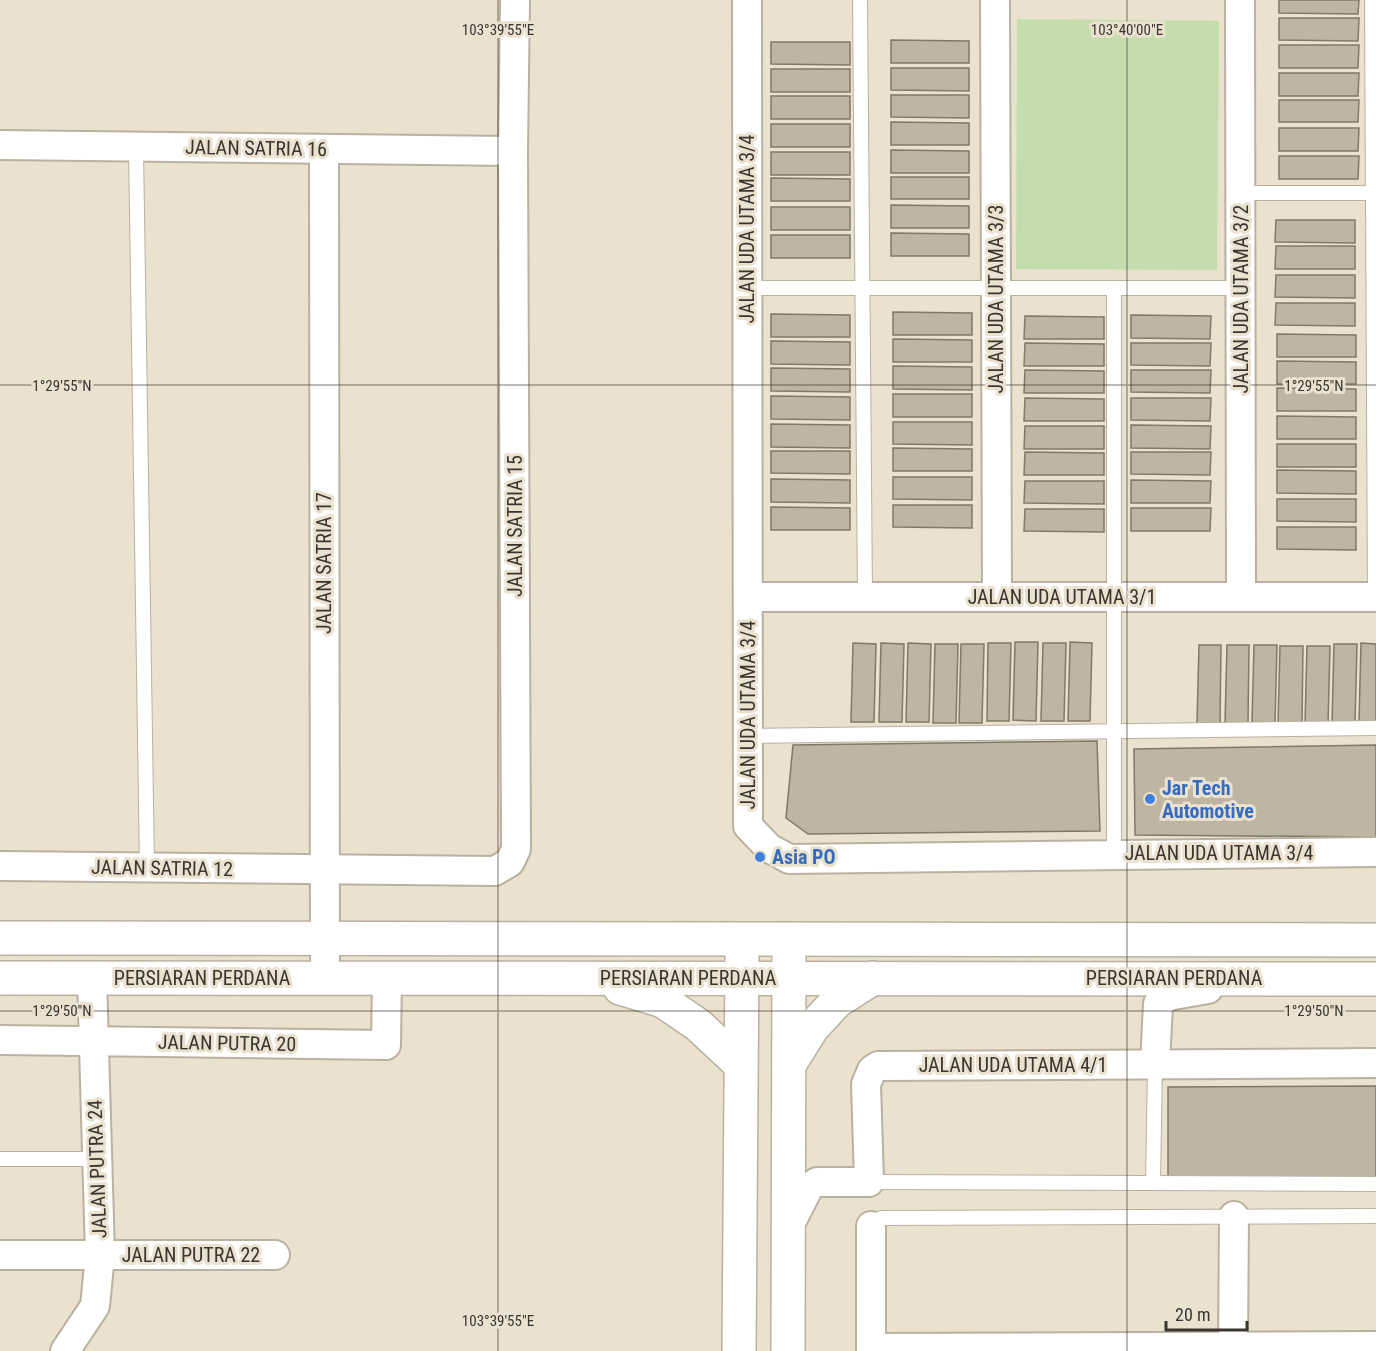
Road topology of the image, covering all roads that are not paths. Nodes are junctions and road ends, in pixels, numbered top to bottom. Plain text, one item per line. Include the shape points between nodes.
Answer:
1 (515, 0) edge
2 (747, 0) edge
3 (860, 0) edge
4 (995, 0) edge
5 (1240, 0) edge
6 (1372, 0) edge
7 (0, 145) edge
8 (136, 147) junction
9 (324, 149) junction
10 (513, 151) junction
11 (1241, 193) junction
12 (1375, 193) edge
13 (747, 288) junction
14 (862, 288) junction
15 (996, 288) junction
16 (1114, 288) junction
17 (1241, 288) junction
18 (748, 597) junction
19 (865, 597) junction
20 (997, 597) junction
21 (1114, 597) junction
22 (1241, 597) junction
23 (1376, 597) edge
24 (1376, 728) edge
25 (1114, 732) junction
26 (748, 736) junction
27 (1376, 852) edge
28 (1114, 854) junction
29 (0, 867) edge
30 (147, 868) junction
31 (324, 870) junction
32 (0, 938) edge
33 (324, 938) junction
34 (742, 939) junction
35 (789, 939) junction
36 (1376, 940) edge
37 (0, 978) edge
38 (92, 978) junction
39 (325, 978) junction
40 (387, 978) junction
41 (590, 978) junction
42 (742, 978) junction
43 (789, 978) junction
44 (873, 978) junction
45 (1264, 979) junction
46 (1376, 979) edge
47 (0, 1040) edge
48 (93, 1042) junction
49 (1155, 1064) junction
50 (1376, 1064) edge
51 (741, 1065) junction
52 (789, 1065) junction
53 (0, 1159) edge
54 (97, 1159) junction
55 (869, 1182) junction
56 (1153, 1183) junction
57 (1376, 1184) edge
58 (1234, 1216) junction
59 (1376, 1216) edge
60 (871, 1226) joint
61 (788, 1228) junction
62 (0, 1255) edge
63 (100, 1255) junction
64 (275, 1255) dead end
65 (1376, 1346) edge
66 (1233, 1349) edge
67 (871, 1350) edge
68 (65, 1351) edge
69 (739, 1351) edge
70 (788, 1351) edge

1 - 10 street, JALAN SATRIA 15
2 - 13 street, JALAN UDA UTAMA 3/4
3 - 14 lane
4 - 15 street, JALAN UDA UTAMA 3/3
5 - 11 street, JALAN UDA UTAMA 3/2
6 - 12 lane
7 - 8 street, JALAN SATRIA 16
8 - 9 street, JALAN SATRIA 16
8 - 30 lane
9 - 10 street, JALAN SATRIA 16
9 - 31 street, JALAN SATRIA 17
10 - 31 street, JALAN SATRIA 15 via 516,849 510,862 495,871
11 - 12 lane
11 - 17 street, JALAN UDA UTAMA 3/2
12 - 23 lane
13 - 14 lane
13 - 18 street, JALAN UDA UTAMA 3/4
14 - 15 lane
14 - 19 lane
15 - 16 lane
15 - 20 street, JALAN UDA UTAMA 3/3
16 - 17 lane
16 - 21 lane
17 - 22 street, JALAN UDA UTAMA 3/2
18 - 19 street, JALAN UDA UTAMA 3/1
18 - 26 street, JALAN UDA UTAMA 3/4
19 - 20 street, JALAN UDA UTAMA 3/1
20 - 21 street, JALAN UDA UTAMA 3/1
21 - 22 street, JALAN UDA UTAMA 3/1
21 - 25 lane
22 - 23 street, JALAN UDA UTAMA 3/1
24 - 25 lane
25 - 26 lane
25 - 28 lane
26 - 28 street, JALAN UDA UTAMA 3/4 via 748,826 769,848 789,859
27 - 28 street, JALAN UDA UTAMA 3/4
29 - 30 street, JALAN SATRIA 12
30 - 31 street, JALAN SATRIA 12
31 - 33 street, JALAN SATRIA 17
32 - 33 main road, PERSIARAN PERDANA
33 - 34 main road, PERSIARAN PERDANA
33 - 39 street, JALAN SATRIA 17
34 - 35 main road, PERSIARAN PERDANA
34 - 42 main road
35 - 36 main road, PERSIARAN PERDANA
35 - 43 main road
37 - 38 main road, PERSIARAN PERDANA
38 - 39 main road, PERSIARAN PERDANA
38 - 48 street, JALAN PUTRA 24
39 - 40 main road, PERSIARAN PERDANA
40 - 41 main road, PERSIARAN PERDANA
40 - 48 street, JALAN PUTRA 20 via 386,1045
41 - 42 main road, PERSIARAN PERDANA
41 - 51 main road via 663,1001 698,1025
42 - 43 main road, PERSIARAN PERDANA
42 - 51 main road
43 - 44 main road, PERSIARAN PERDANA
43 - 52 main road
44 - 45 main road, PERSIARAN PERDANA
44 - 52 main road via 837,1001 812,1028
45 - 46 main road, PERSIARAN PERDANA
45 - 49 street via 1168,996 1158,1004
47 - 48 street, JALAN PUTRA 20
48 - 54 street, JALAN PUTRA 24
49 - 50 street, JALAN UDA UTAMA 4/1
49 - 55 street, JALAN UDA UTAMA 4/1 via 878,1066 866,1084
49 - 56 lane
51 - 69 main road
52 - 61 main road
53 - 54 lane
54 - 63 street, JALAN PUTRA 24
55 - 56 lane
55 - 61 street via 817,1182 809,1188
56 - 57 lane
58 - 59 lane
58 - 60 lane via 881,1218
58 - 66 street
60 - 67 street
61 - 70 main road
62 - 63 street, JALAN PUTRA 22
63 - 64 street, JALAN PUTRA 22
63 - 68 street, JALAN PUTRA 24 via 95,1306
65 - 66 street
66 - 67 street

